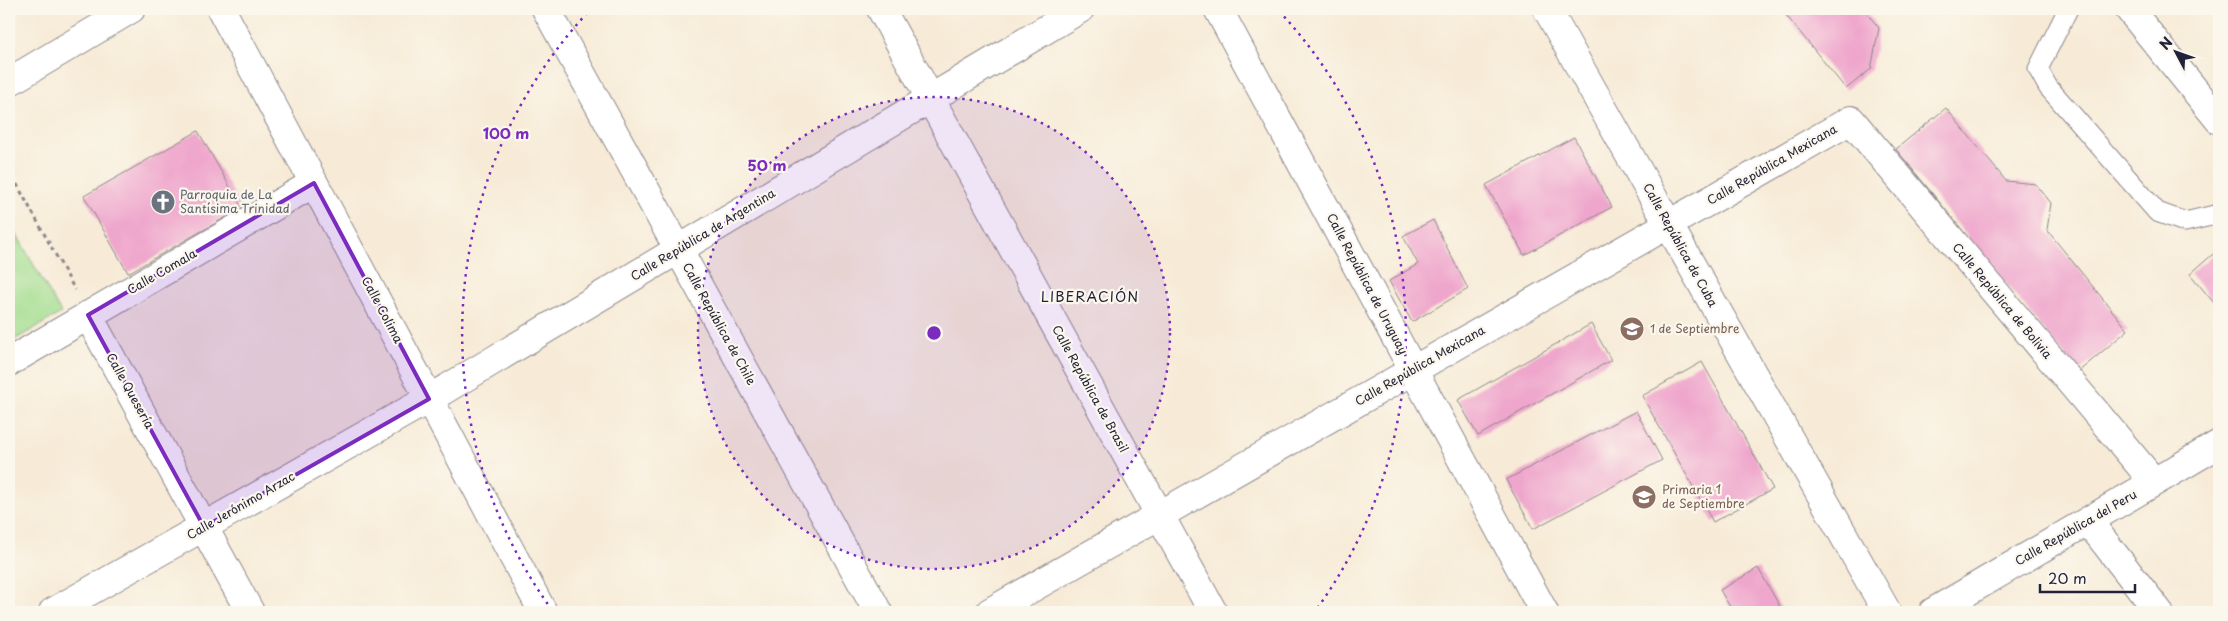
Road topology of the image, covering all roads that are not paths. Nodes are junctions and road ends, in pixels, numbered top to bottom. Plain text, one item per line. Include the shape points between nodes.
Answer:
1 (131, 9) edge
2 (221, 9) edge
3 (546, 9) edge
4 (881, 9) edge
5 (1080, 9) edge
6 (1218, 9) edge
7 (1547, 9) edge
8 (2068, 9) edge
9 (2129, 9) edge
10 (9, 82) edge
11 (930, 98) junction
12 (1850, 120) joint
13 (2219, 120) edge
14 (314, 184) junction
15 (2219, 214) edge
16 (1668, 224) junction
17 (678, 250) junction
18 (88, 315) junction
19 (9, 362) edge
20 (1413, 370) junction
21 (429, 399) junction
22 (2219, 444) edge
23 (2154, 482) junction
24 (1159, 515) junction
25 (2088, 521) junction
26 (204, 527) junction
27 (540, 611) edge
28 (53, 612) edge
29 (250, 612) edge
30 (878, 612) edge
31 (990, 612) edge
32 (1213, 612) edge
33 (1544, 612) edge
34 (1887, 612) edge
35 (1933, 612) edge
36 (2159, 612) edge

1 - 10 street
2 - 14 street, Calle Colima
3 - 17 street, Calle República de Chile
4 - 11 street, Calle República de Brasil
5 - 11 street, Calle República de Argentina
6 - 20 street, Calle República de Uruguay
7 - 16 street, Calle República de Cuba
8 - 15 lane via 2038,69 2048,87 2157,212 2185,222
9 - 13 street
11 - 17 street, Calle República de Argentina
11 - 24 street, Calle República de Brasil
12 - 16 street, Calle República Mexicana
12 - 23 street, Calle República de Bolivia
14 - 18 street, Calle Comala
14 - 21 street, Calle Colima
16 - 20 street, Calle República Mexicana
16 - 34 street, Calle República de Cuba
17 - 21 street, Calle República de Argentina
17 - 30 street, Calle República de Chile
18 - 19 street, Calle Comala
18 - 26 street, Calle Quesería
20 - 24 street, Calle República Mexicana
20 - 33 street, Calle República de Uruguay
21 - 26 street, Calle Jerónimo Arzac
21 - 27 street, Calle Colima
22 - 23 street, Calle República del Peru
23 - 25 street, Calle República del Peru
24 - 31 street, Calle República Mexicana
24 - 32 street, Calle República de Brasil
25 - 35 street, Calle República del Peru
25 - 36 street
26 - 28 street, Calle Jerónimo Arzac
26 - 29 street, Calle Quesería

